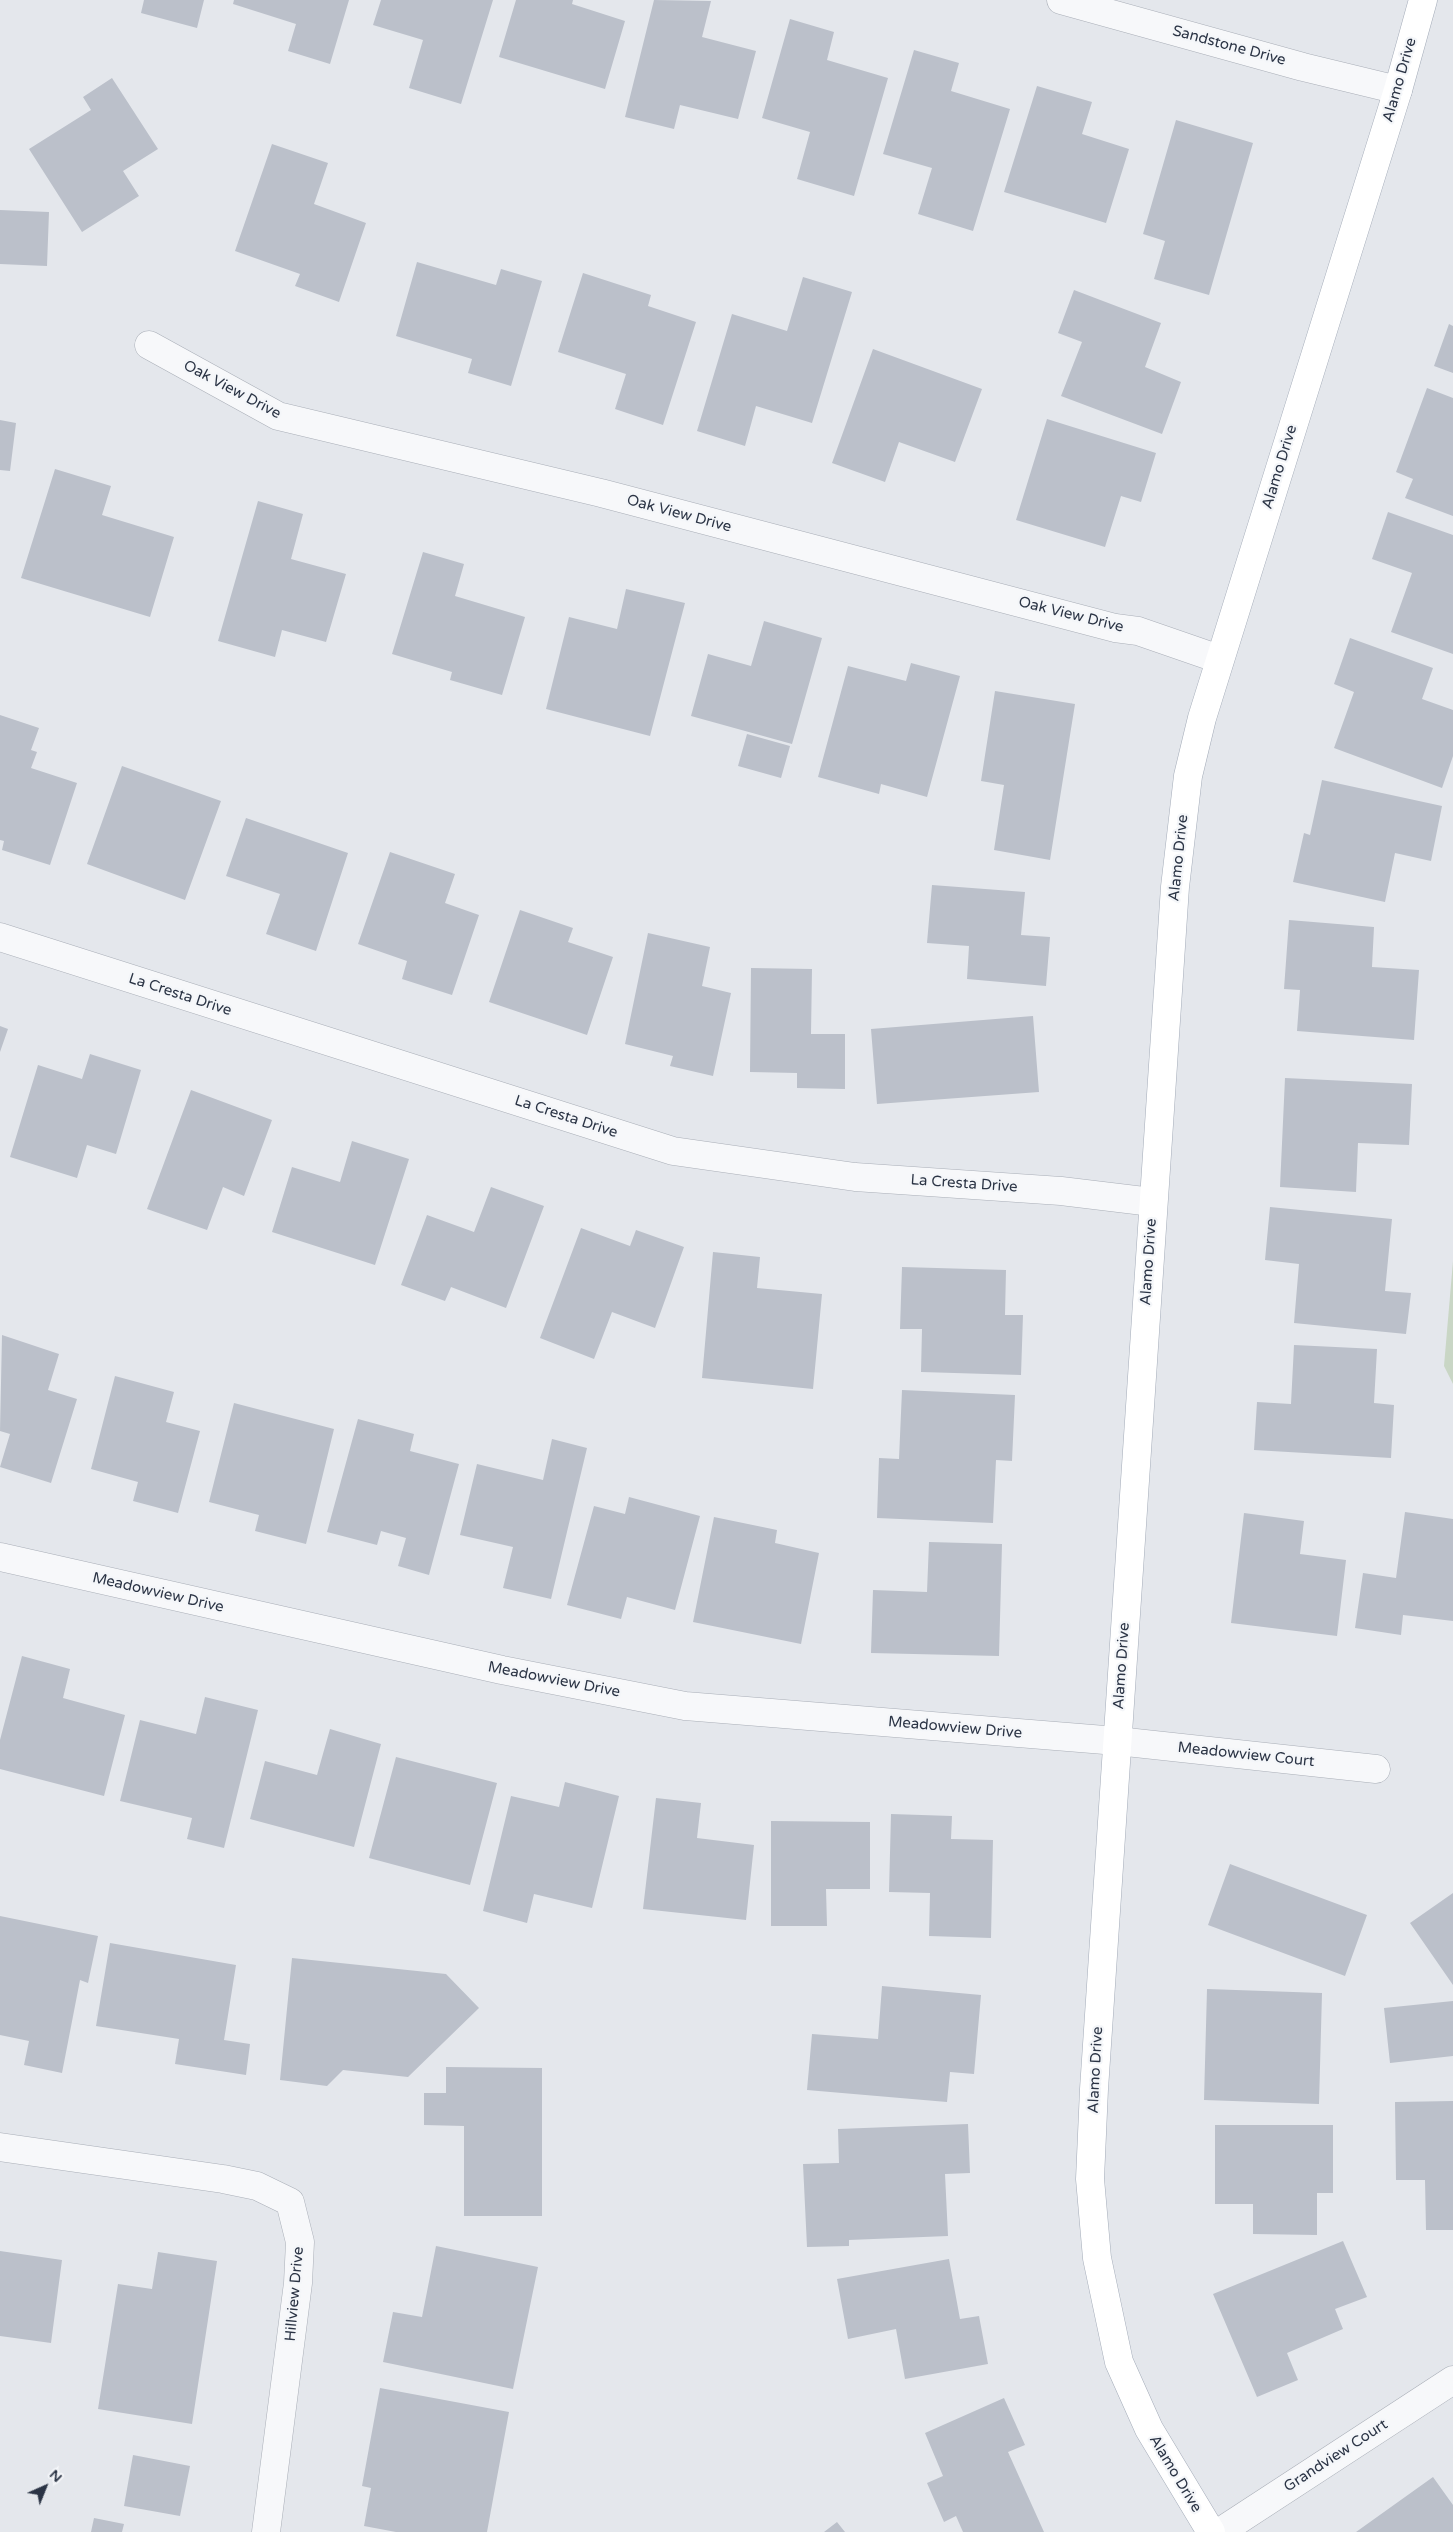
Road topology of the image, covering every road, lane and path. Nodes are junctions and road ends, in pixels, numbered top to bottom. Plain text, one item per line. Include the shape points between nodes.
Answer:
1 (1061, 0) edge
2 (1423, 0) edge
3 (1398, 90) junction
4 (149, 345) dead end
5 (1219, 659) junction
6 (0, 937) edge
7 (1152, 1202) junction
8 (0, 1557) edge
9 (1117, 1741) junction
10 (1376, 1769) dead end
11 (0, 2147) edge
12 (1453, 2380) edge
13 (266, 2532) edge
14 (1211, 2532) edge
15 (1220, 2532) edge

1 - 3 street, Sandstone Drive
2 - 3 main road, Alamo Drive
3 - 5 main road, Alamo Drive
4 - 5 street, Oak View Drive via 278,416 611,496 1096,623 1138,631
5 - 7 main road, Alamo Drive via 1188,776 1175,887
6 - 7 street, La Cresta Drive via 673,1152 855,1177 1061,1191
7 - 9 main road, Alamo Drive
8 - 9 street, Meadowview Drive via 502,1670 685,1706
9 - 10 street, Meadowview Court
9 - 14 main road, Alamo Drive via 1090,2178 1097,2258 1119,2362 1149,2429
11 - 13 street, Hillview Drive via 223,2179 258,2186 290,2202 300,2242 298,2283
12 - 15 street, Grandview Court

